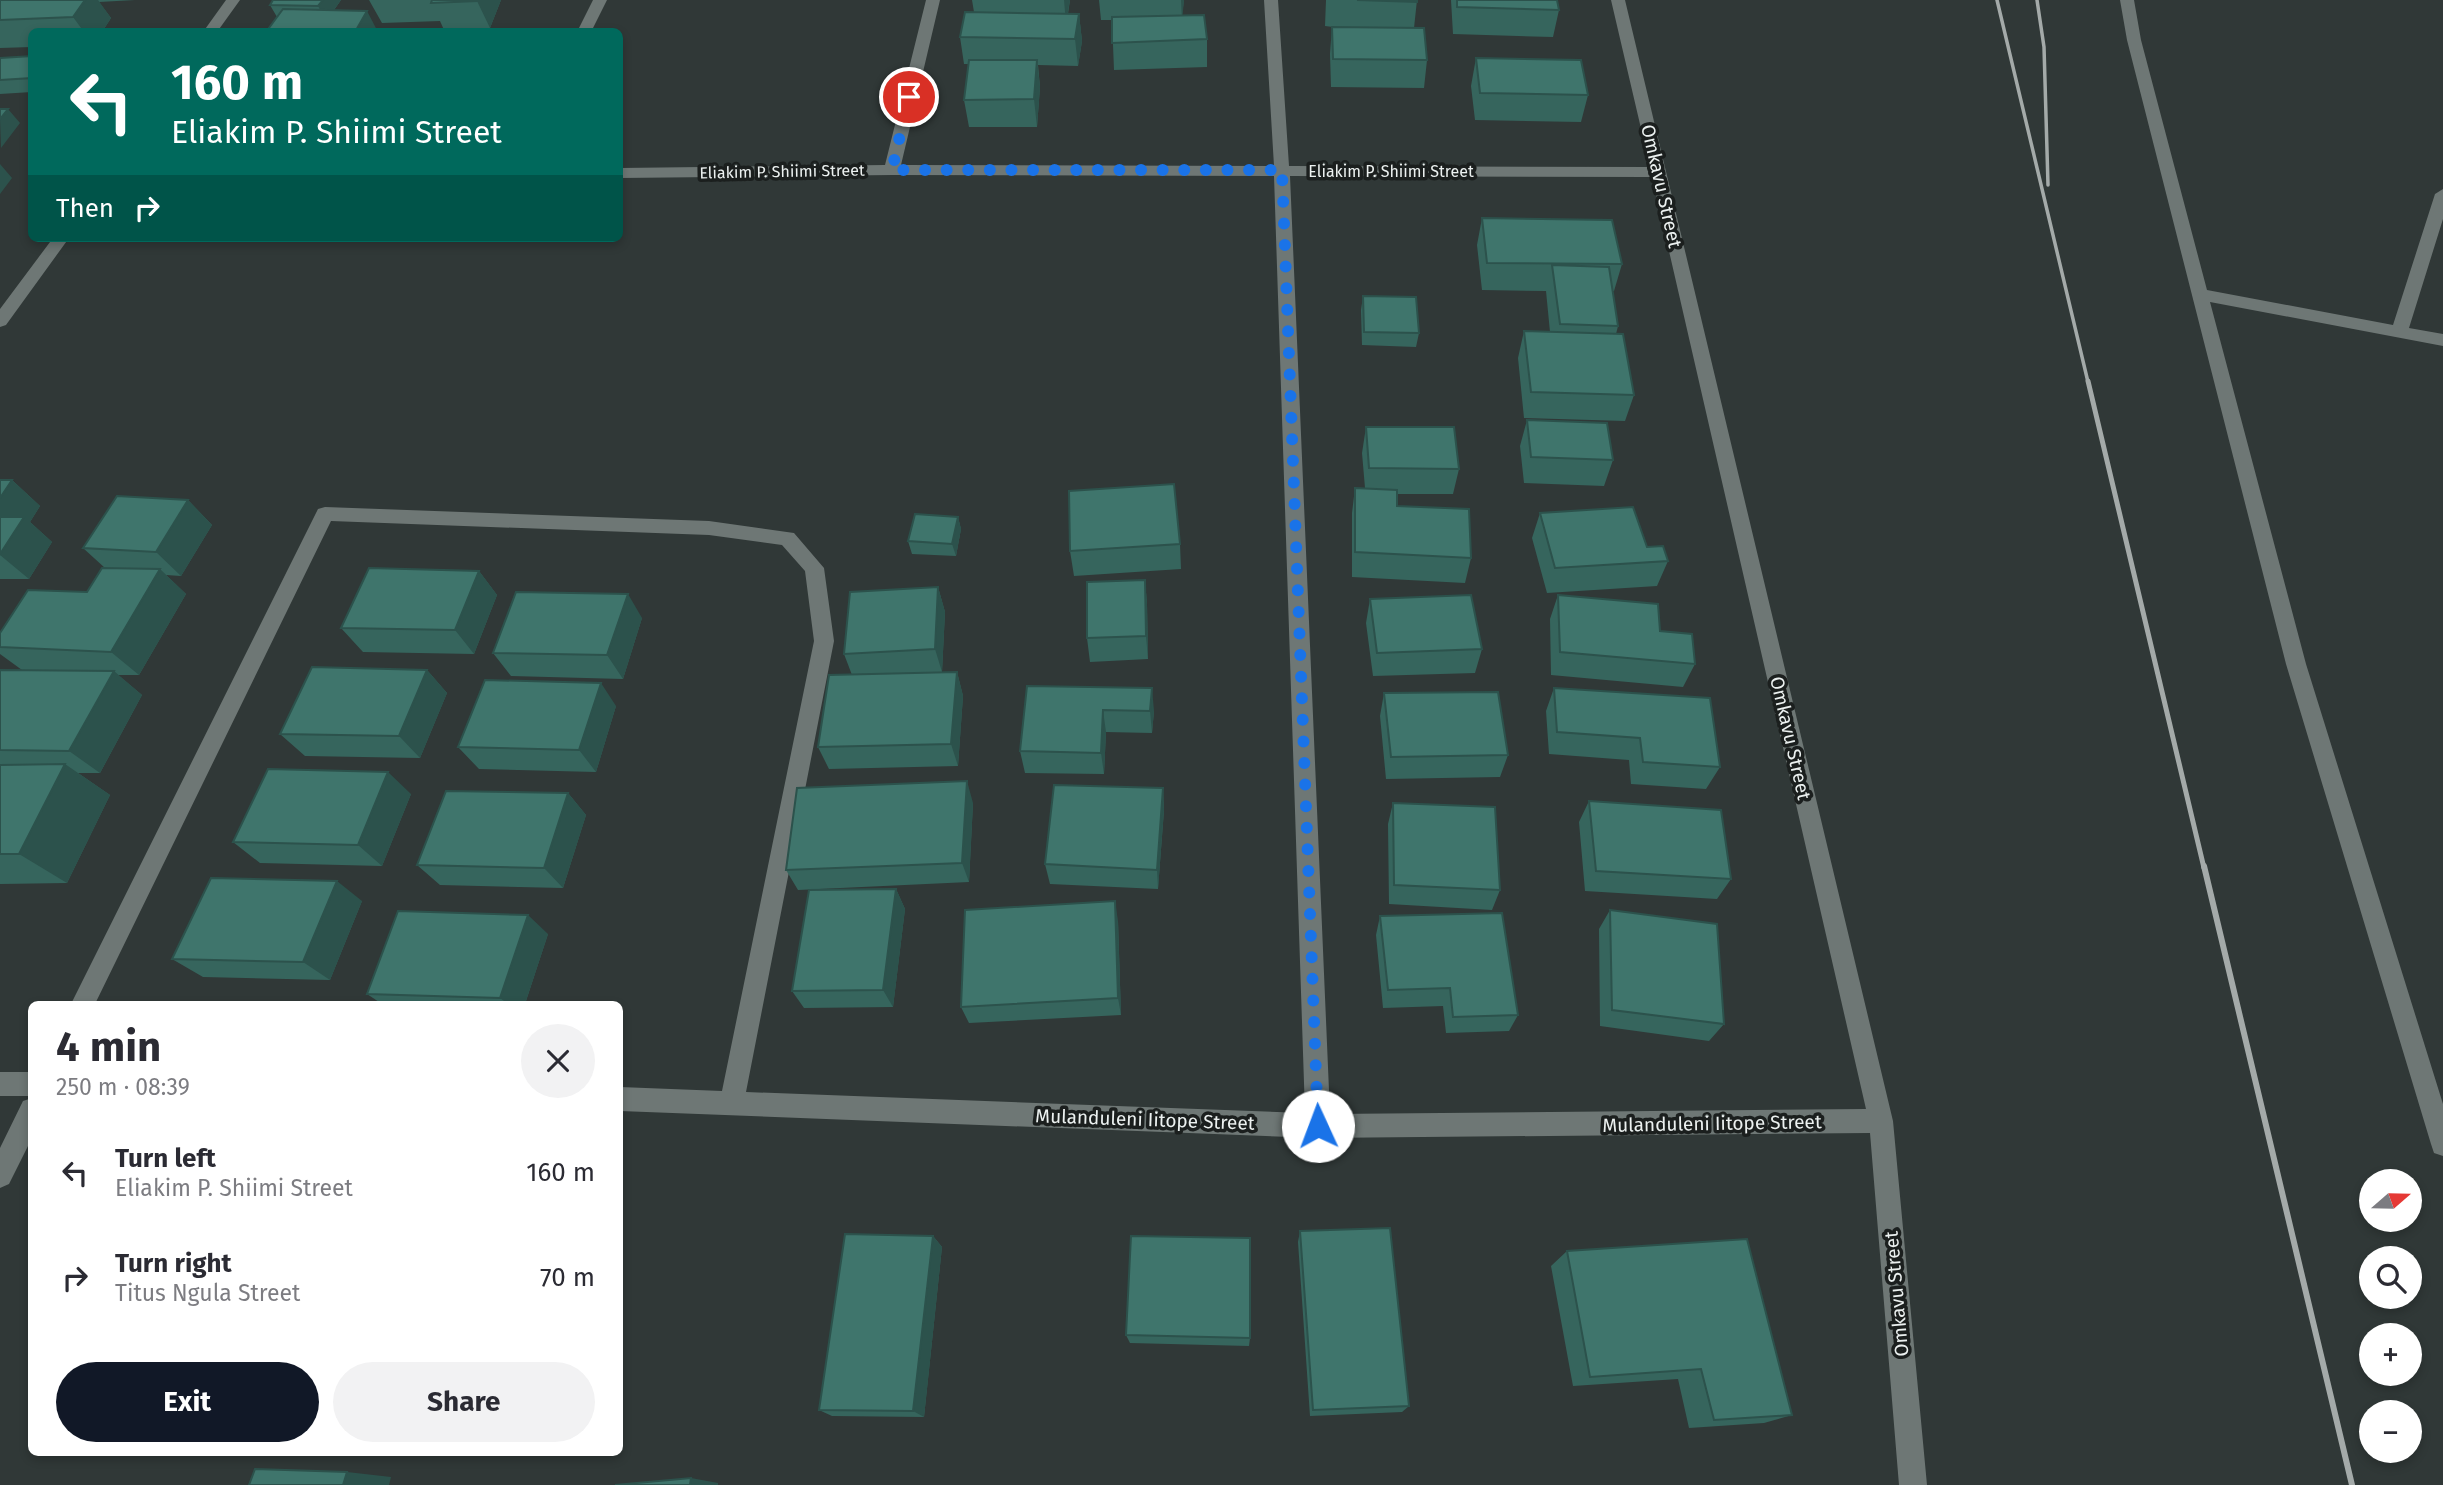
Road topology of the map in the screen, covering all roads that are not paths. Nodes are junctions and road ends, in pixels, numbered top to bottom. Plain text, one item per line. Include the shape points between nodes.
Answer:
1 (233, 0) edge
2 (600, 0) edge
3 (933, 0) edge
4 (1271, 0) edge
5 (1618, 0) edge
6 (2127, 0) edge
7 (213, 28) edge
8 (586, 28) edge
9 (892, 170) junction
10 (1282, 170) junction
11 (1658, 172) junction
12 (623, 173) edge
13 (2443, 194) edge
14 (58, 242) edge
15 (2203, 295) junction
16 (0, 321) edge
17 (2399, 332) junction
18 (2443, 340) edge
19 (84, 1001) edge
20 (0, 1084) edge
21 (28, 1084) edge
22 (623, 1100) edge
23 (732, 1102) junction
24 (28, 1118) edge
25 (1881, 1121) junction
26 (1318, 1126) junction
27 (2443, 1144) edge
28 (0, 1175) edge
29 (1913, 1485) edge

1 - 7 street
2 - 8 street
3 - 9 street
4 - 10 street
5 - 11 street, Omkavu Street
6 - 15 street
9 - 10 street, Eliakim P. Shiimi Street
9 - 12 street, Eliakim P. Shiimi Street
10 - 11 street, Eliakim P. Shiimi Street
10 - 26 street
11 - 25 street, Omkavu Street
13 - 17 street
14 - 16 street
15 - 17 street
15 - 27 street via 2297,664
17 - 18 street
19 - 23 street via 325,514 709,528 787,538 814,568 824,640
20 - 21 street
22 - 23 street, Mulanduleni Iitope Street
23 - 26 street, Mulanduleni Iitope Street
24 - 28 street
25 - 26 street, Mulanduleni Iitope Street
25 - 29 street, Omkavu Street

